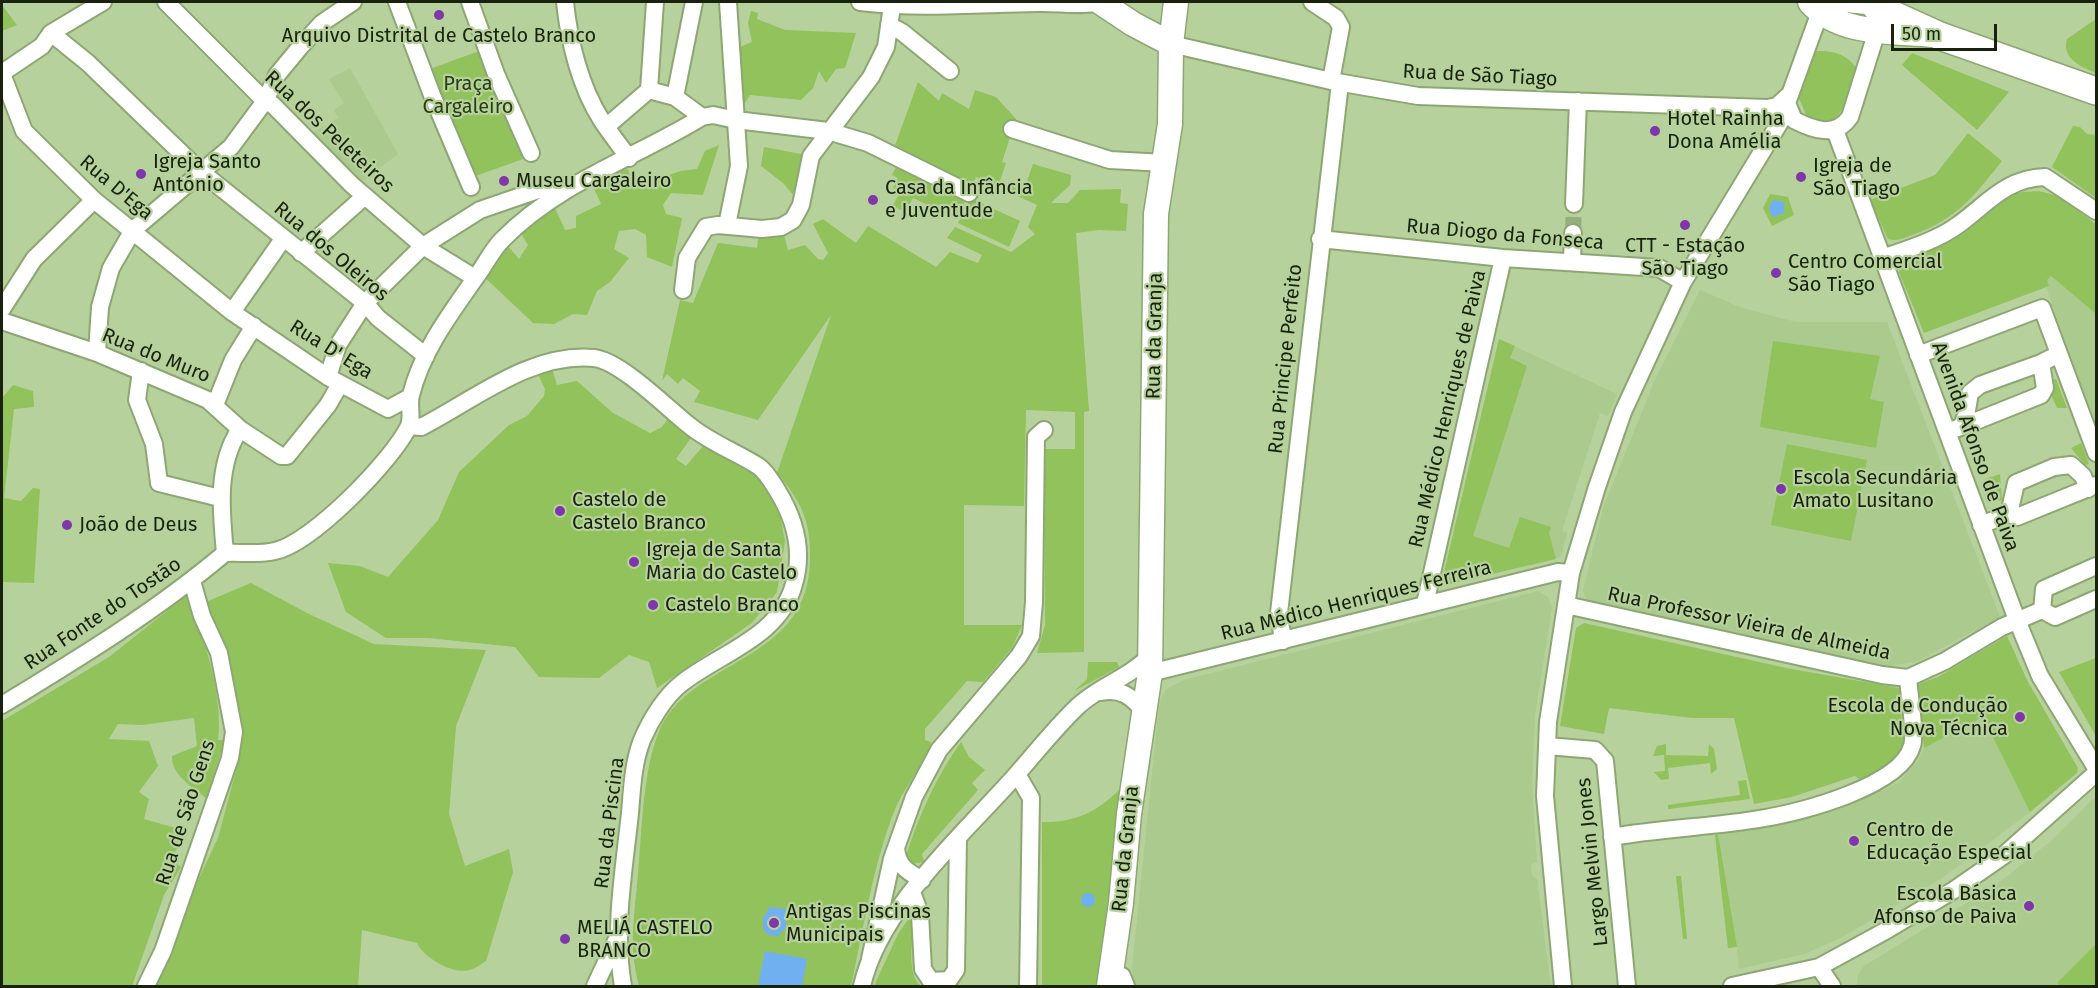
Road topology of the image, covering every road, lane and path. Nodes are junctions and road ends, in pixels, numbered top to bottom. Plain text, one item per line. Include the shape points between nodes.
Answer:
1 (103, 2) edge
2 (166, 2) edge
3 (353, 2) edge
4 (397, 2) edge
5 (470, 2) edge
6 (565, 2) edge
7 (655, 2) edge
8 (694, 2) edge
9 (728, 2) edge
10 (860, 2) edge
11 (1100, 2) edge
12 (1176, 2) edge
13 (1312, 2) edge
14 (892, 6) junction
15 (1814, 10) edge
16 (1876, 13) edge
17 (889, 25) junction
18 (51, 33) junction
19 (1170, 44) junction
20 (950, 71) dead end
21 (2, 74) edge
22 (1335, 82) junction
23 (649, 90) junction
24 (2097, 91) edge
25 (675, 97) junction
26 (265, 101) junction
27 (1578, 101) junction
28 (1788, 103) junction
29 (702, 117) junction
30 (736, 120) junction
31 (607, 126) junction
32 (1012, 129) dead end
33 (1835, 130) junction
34 (828, 131) junction
35 (531, 153) dead end
36 (629, 158) junction
37 (1165, 164) junction
38 (201, 172) junction
39 (471, 187) dead end
40 (547, 193) junction
41 (969, 193) dead end
42 (365, 196) junction
43 (94, 200) junction
44 (1574, 204) tunnel mouth
45 (2097, 211) edge
46 (727, 225) junction
47 (133, 230) junction
48 (1573, 233) tunnel mouth
49 (283, 239) junction
50 (1320, 239) junction
51 (423, 246) junction
52 (301, 253) junction
53 (1503, 258) junction
54 (1882, 258) junction
55 (1572, 261) junction
56 (476, 278) junction
57 (1683, 282) junction
58 (683, 290) dead end
59 (365, 303) junction
60 (2, 309) edge
61 (232, 312) junction
62 (2, 321) edge
63 (254, 326) junction
64 (97, 353) junction
65 (2059, 354) junction
66 (1918, 355) junction
67 (426, 356) junction
68 (2041, 363) junction
69 (141, 371) junction
70 (334, 381) junction
71 (410, 397) junction
72 (215, 405) junction
73 (409, 426) junction
74 (240, 429) junction
75 (1954, 429) junction
76 (1044, 430) dead end
77 (2097, 453) edge
78 (2092, 487) edge
79 (220, 498) junction
80 (2009, 514) junction
81 (1982, 525) junction
82 (225, 553) junction
83 (2097, 566) edge
84 (1571, 573) junction
85 (192, 581) junction
86 (2097, 599) edge
87 (1425, 604) junction
88 (1566, 605) junction
89 (2042, 610) junction
90 (2017, 620) junction
91 (1283, 641) junction
92 (1150, 669) junction
93 (1908, 678) junction
94 (1100, 692) junction
95 (1125, 693) junction
96 (2, 705) edge
97 (1145, 712) junction
98 (1547, 746) junction
99 (2097, 768) edge
100 (2097, 773) edge
101 (1017, 774) junction
102 (1611, 837) junction
103 (957, 838) junction
104 (896, 848) junction
105 (917, 886) junction
106 (619, 935) junction
107 (870, 959) junction
108 (1819, 967) junction
109 (1118, 984) edge
110 (146, 987) edge
111 (596, 987) edge
112 (623, 987) edge
113 (862, 987) edge
114 (1028, 987) edge
115 (1563, 987) edge
116 (1627, 987) edge
117 (1732, 987) edge
118 (1832, 987) edge

1 - 18 street
2 - 26 street, Rua dos Peleteiros
3 - 26 street via 322,23 300,46 277,75
4 - 39 street
5 - 35 street
6 - 31 street via 570,39 580,69
7 - 23 street
8 - 25 street
9 - 30 street
10 - 14 street
11 - 14 street
11 - 19 main road
12 - 19 main road, Rua da Granja
13 - 22 street, Rua Principe Perfeito via 1336,18 1341,27
14 - 17 street
15 - 16 main road
15 - 28 street
16 - 24 main road
16 - 33 street via 1856,104 1844,126
17 - 20 street
17 - 34 street via 886,47 871,77
18 - 21 street via 42,46
18 - 38 street, Rua dos Oleiros via 88,63
19 - 22 street, Rua de São Tiago
19 - 37 main road, Rua da Granja via 1170,124
21 - 43 street, Rua D'Ega via 24,131
22 - 27 street, Rua de São Tiago via 1418,96
22 - 50 street, Rua Principe Perfeito
23 - 25 street
23 - 31 street
25 - 29 street
26 - 38 street via 231,147
26 - 42 street, Rua dos Peleteiros
27 - 28 street, Rua de São Tiago via 1767,108
27 - 44 street
28 - 33 street via 1794,120
28 - 57 street
29 - 30 street
29 - 36 street
30 - 34 street
30 - 46 street via 739,166
31 - 36 street
32 - 37 street via 1110,160
33 - 54 street, Avenida Afonso de Paiva
34 - 41 street via 868,143
34 - 46 street via 811,156 801,205 793,220 782,227 762,229
36 - 40 street
37 - 92 main road, Rua da Granja via 1156,214
38 - 47 street
38 - 49 street, Rua dos Oleiros
40 - 51 street via 480,210
40 - 56 street via 502,240
42 - 51 street, Rua dos Peleteiros
42 - 52 street
43 - 47 street, Rua D'Ega
43 - 60 street via 34,259
45 - 54 street via 2041,177 2003,188 1957,226
46 - 58 street via 706,227 687,258
47 - 61 street, Rua D'Ega
47 - 64 street via 111,268 100,307
48 - 55 street
49 - 52 street, Rua dos Oleiros
49 - 61 street
50 - 53 street, Rua Diogo da Fonseca
50 - 91 street, Rua Principe Perfeito via 1279,613
51 - 56 street, Rua dos Peleteiros
51 - 59 street
52 - 59 street, Rua dos Oleiros
53 - 55 street, Rua Diogo da Fonseca
53 - 87 street, Rua Médico Henriques de Paiva
54 - 66 street, Avenida Afonso de Paiva
55 - 57 street, Rua Diogo da Fonseca via 1659,268
56 - 67 street via 448,316
57 - 84 street via 1623,412
59 - 67 street, Rua dos Oleiros
59 - 70 street via 338,345
61 - 63 street, Rua D' Ega
62 - 64 street, Rua do Muro
63 - 70 street, Rua D' Ega
63 - 72 street via 233,360
64 - 69 street, Rua do Muro
65 - 66 street via 2042,308
65 - 68 street
65 - 77 street
66 - 75 street, Avenida Afonso de Paiva
67 - 71 street
68 - 75 street via 1980,385 1970,393 1966,416
68 - 75 street via 2045,388 2041,395
69 - 72 street, Rua do Muro
69 - 79 street via 137,400 154,444 159,483
70 - 71 street, Rua D' Ega via 388,409
70 - 74 street, Rua do Muro via 287,456
71 - 73 street
72 - 74 street, Rua do Muro
73 - 82 street via 376,470 337,511 297,543 273,552
73 - 106 street, Rua da Piscina via 421,427 501,382 551,361 594,358 610,363 717,445 761,468 789,510 799,557 794,585 781,612 764,630 681,684 661,706 642,740 634,773
74 - 79 street via 230,444
75 - 81 street, Avenida Afonso de Paiva
76 - 104 street via 1036,437 1035,602 1031,636 1019,656 939,750 914,797
78 - 80 street via 2017,517
78 - 80 street via 2071,465 2054,467 2016,483
79 - 82 street
80 - 81 street
81 - 90 street, Avenida Afonso de Paiva
82 - 85 street, Rua Fonte do Tostão
83 - 89 street via 2044,589
84 - 87 street, Rua Médico Henriques Ferreira via 1558,572
84 - 88 street
85 - 96 street, Rua Fonte do Tostão via 111,639
85 - 110 street, Rua de São Gens via 219,653 234,732 230,758 163,951
86 - 89 street via 2055,617
87 - 91 street, Rua Médico Henriques Ferreira
88 - 93 street, Rua Professor Vieira de Almeida
88 - 98 street via 1552,686
89 - 90 street, Rua Professor Vieira de Almeida
90 - 93 street, Rua Professor Vieira de Almeida
90 - 99 street, Avenida Afonso de Paiva via 2040,676
91 - 92 street, Rua Médico Henriques Ferreira
92 - 94 street via 1140,666
92 - 95 street
92 - 97 main road, Rua da Granja
93 - 102 street via 1912,746 1885,778 1767,818
94 - 95 street
94 - 101 street via 1077,707
95 - 97 street
97 - 109 main road, Rua da Granja via 1129,814
97 - 109 main road, Rua da Granja via 1148,750 1136,882
98 - 102 street, Largo Melvin Jones via 1595,750 1605,761
98 - 115 street via 1547,839
100 - 108 street via 2003,856 1954,890
101 - 103 street
101 - 114 street via 1031,798
102 - 116 street, Largo Melvin Jones
103 - 105 street
103 - 105 street via 956,970 949,980 936,983 925,973
104 - 105 street via 898,861
104 - 107 street
105 - 107 street
106 - 111 street
106 - 112 street, Rua da Piscina
107 - 113 street
108 - 117 street
108 - 118 street

